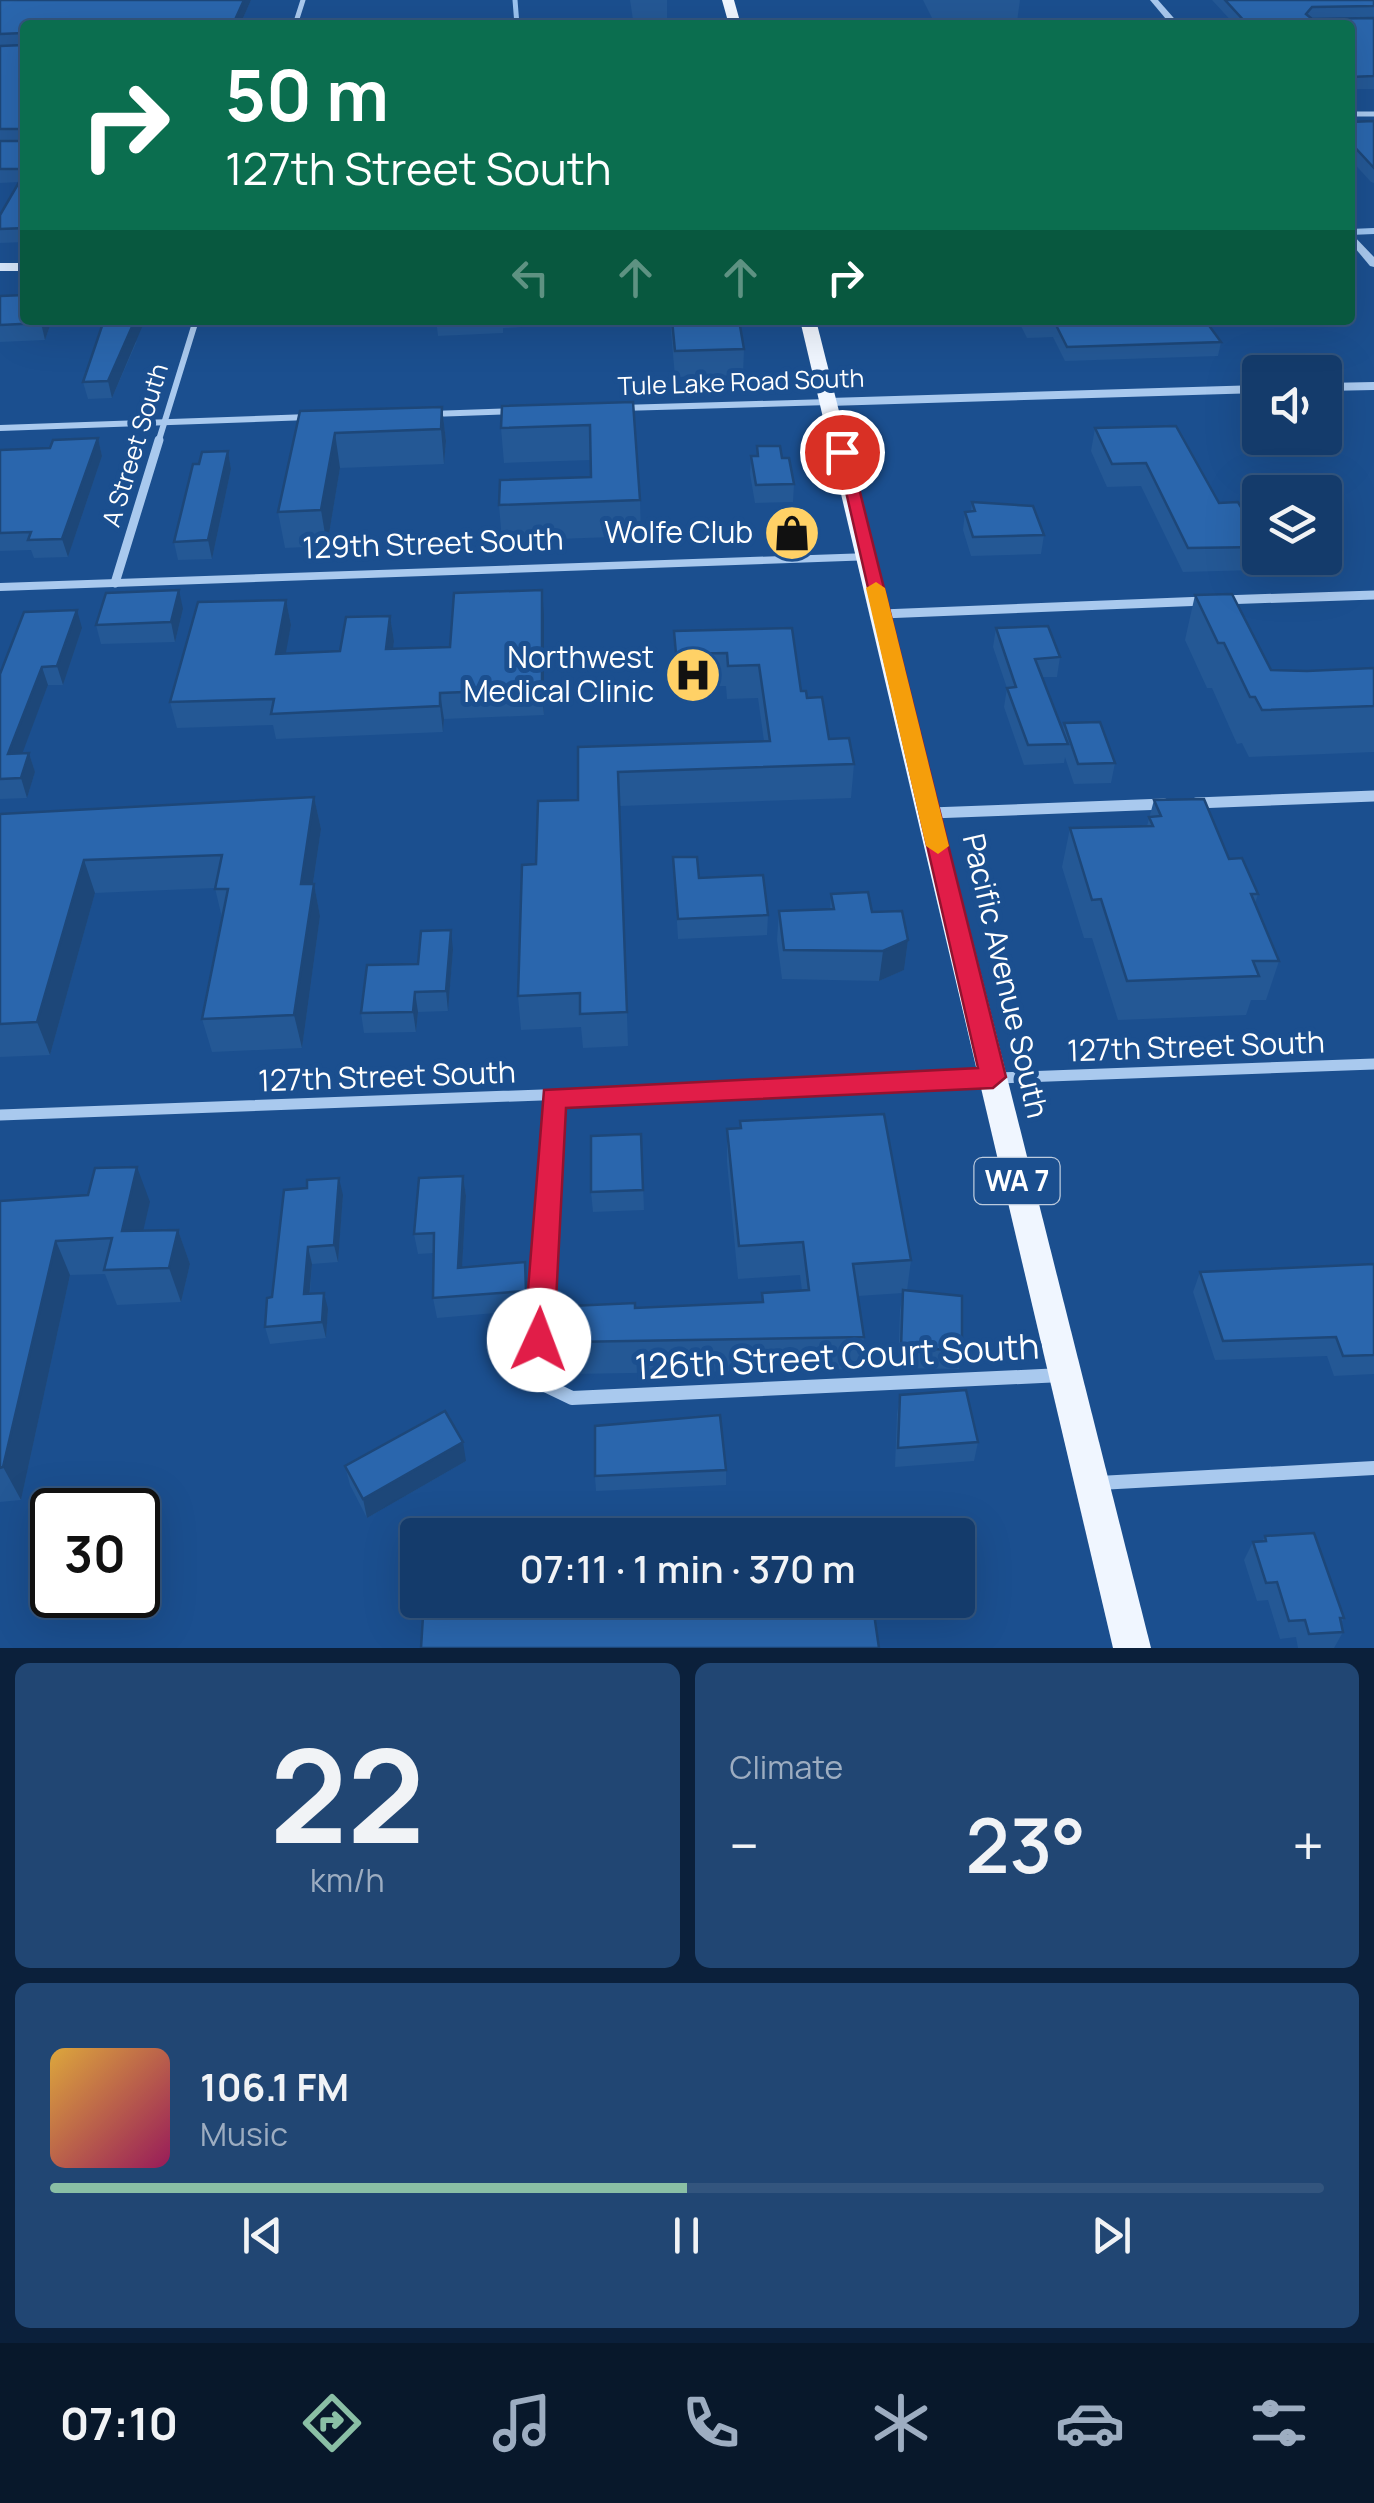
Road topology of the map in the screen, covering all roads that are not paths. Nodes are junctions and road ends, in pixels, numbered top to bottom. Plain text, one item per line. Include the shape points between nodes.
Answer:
1 (1154, 0) edge
2 (1172, 20) edge
3 (1355, 242) edge
4 (1374, 264) edge
5 (194, 325) edge
6 (809, 325) edge
7 (1374, 386) edge
8 (1342, 387) edge
9 (1242, 390) edge
10 (829, 402) junction
11 (601, 408) edge
12 (524, 411) edge
13 (428, 414) edge
14 (313, 417) edge
15 (163, 423) junction
16 (0, 428) edge
17 (869, 557) junction
18 (115, 583) junction
19 (0, 587) edge
20 (1374, 595) edge
21 (882, 614) junction
22 (1374, 796) edge
23 (930, 813) junction
24 (1374, 1064) edge
25 (993, 1077) junction
26 (553, 1098) junction
27 (0, 1115) edge
28 (1063, 1375) junction
29 (1374, 1468) edge
30 (1093, 1483) junction
31 (1132, 1648) edge

1 - 2 street
3 - 4 street
5 - 15 street, A Street South
6 - 10 main road, Pacific Avenue South / WA 7
7 - 8 street
9 - 10 street, Tule Lake Road South
10 - 11 street, Tule Lake Road South
10 - 17 main road, Pacific Avenue South / WA 7
12 - 13 street
14 - 15 street
15 - 16 street
15 - 18 street, A Street South
17 - 18 street, 129th Street South
17 - 21 main road, Pacific Avenue South / WA 7
18 - 19 street, 129th Street South
20 - 21 street
21 - 23 main road, Pacific Avenue South / WA 7
22 - 23 street
23 - 25 main road, Pacific Avenue South / WA 7
24 - 25 street, 127th Street South
25 - 26 street, 127th Street South
25 - 28 main road, Pacific Avenue South / WA 7
26 - 27 street, 127th Street South
26 - 28 street, 126th Street Court South via 539,1340 546,1385 556,1393 605,1400
28 - 30 main road, Pacific Avenue South / WA 7
29 - 30 street
30 - 31 main road, Pacific Avenue South / WA 7

